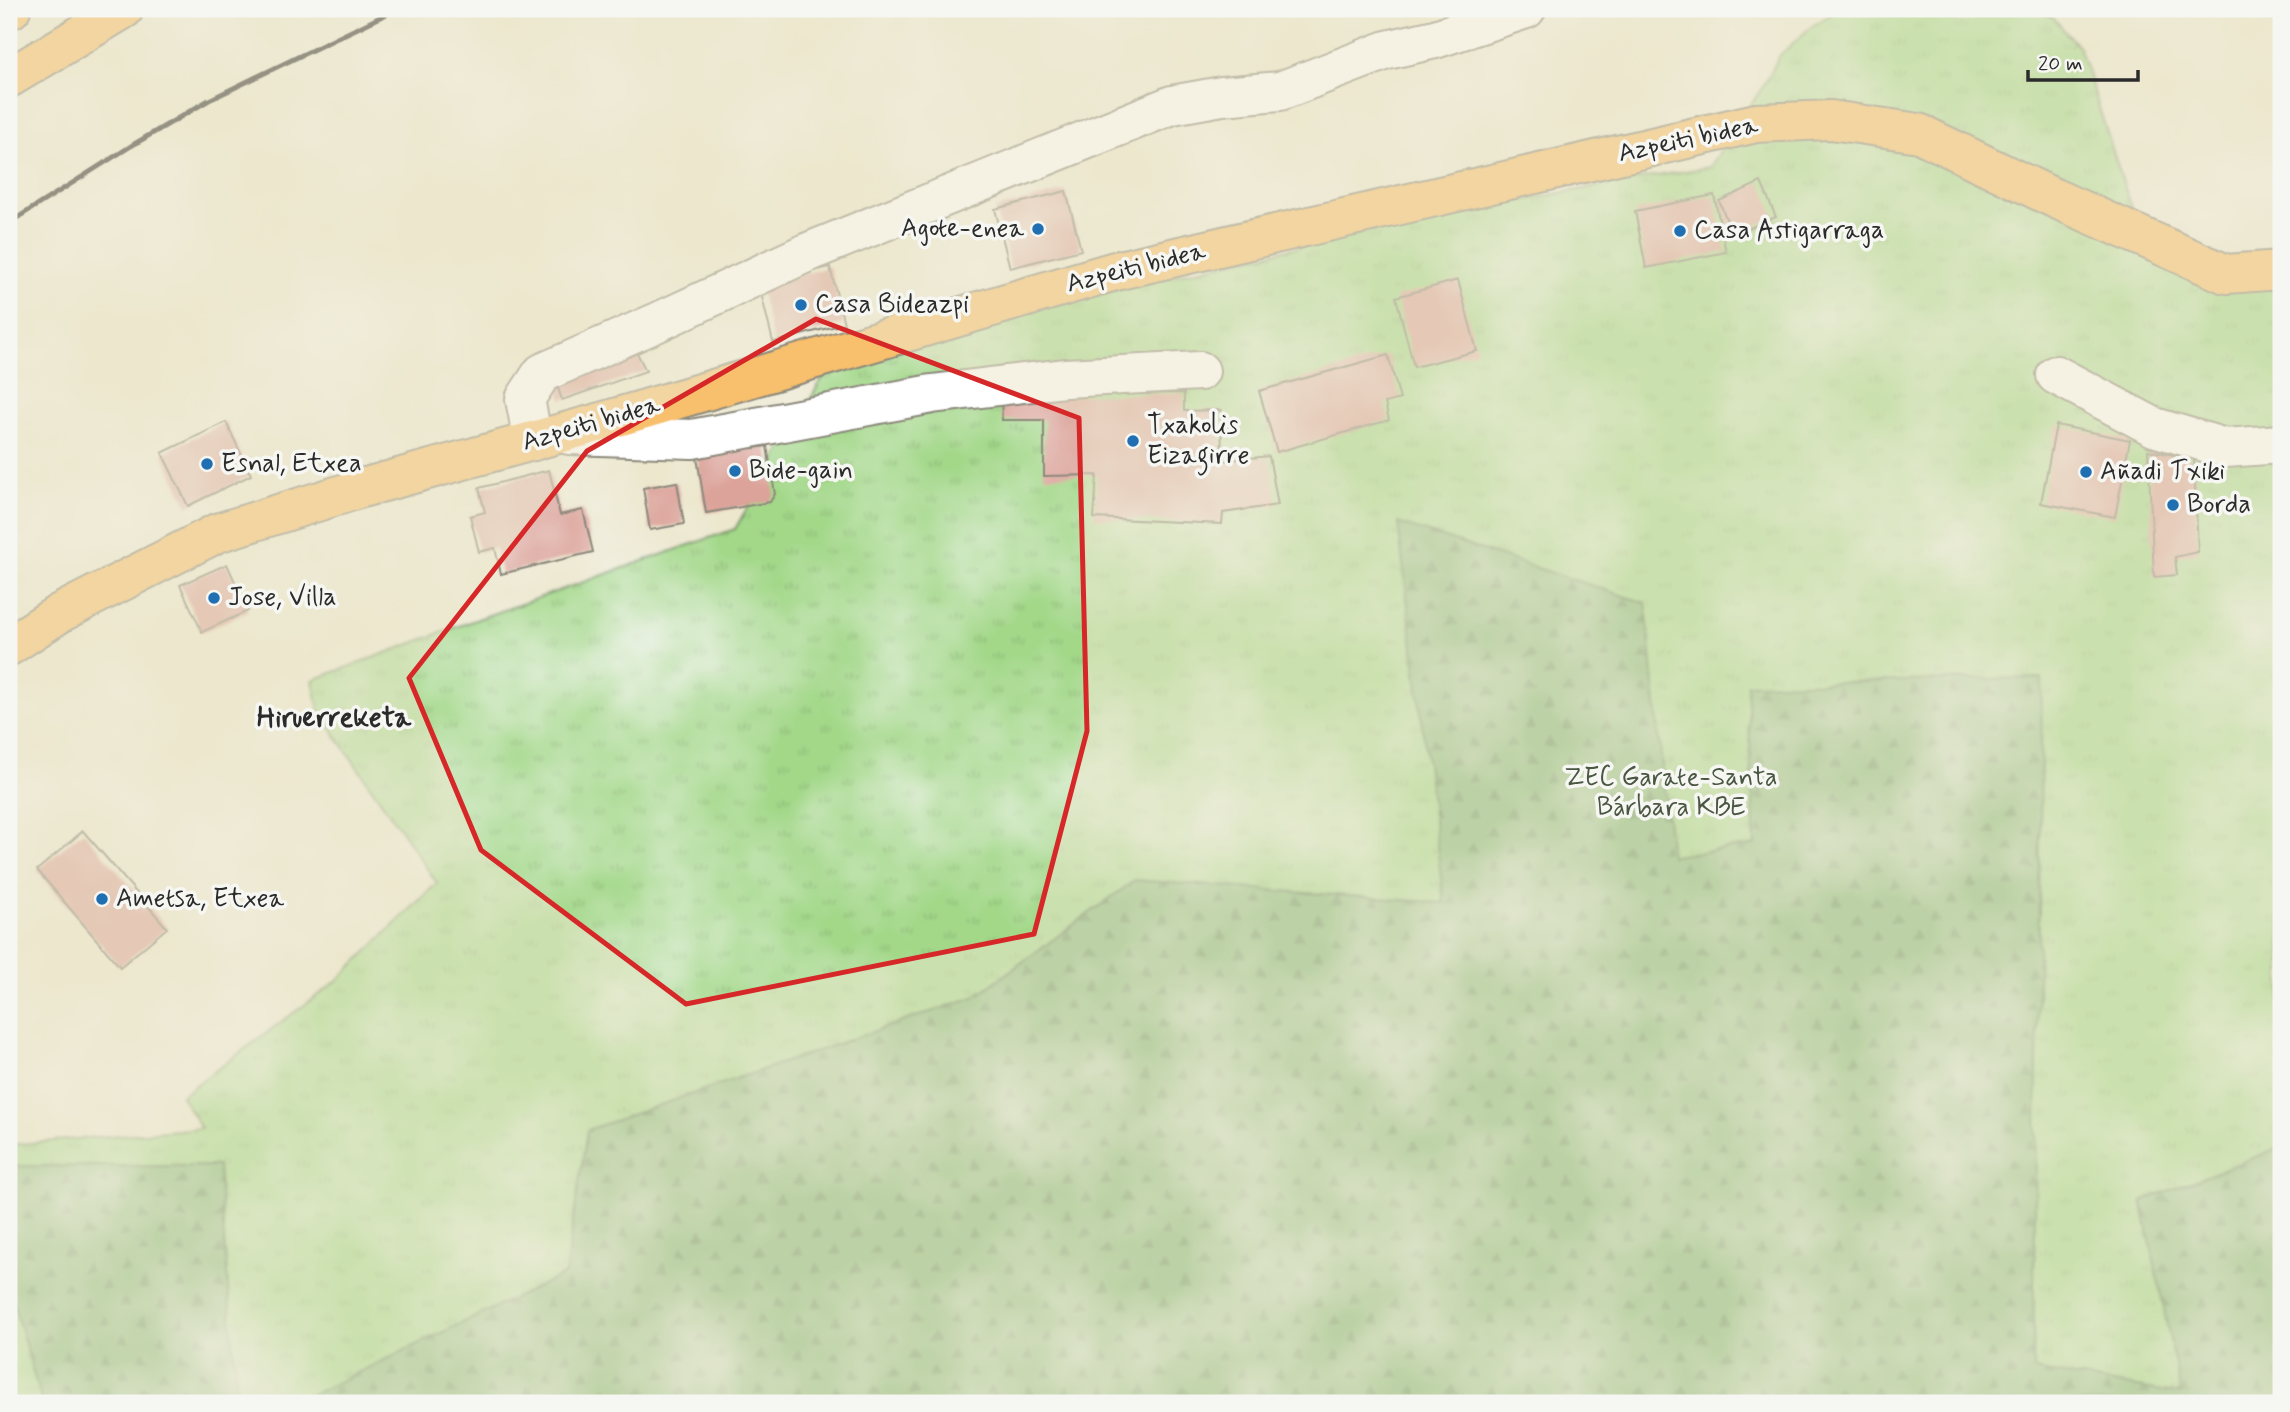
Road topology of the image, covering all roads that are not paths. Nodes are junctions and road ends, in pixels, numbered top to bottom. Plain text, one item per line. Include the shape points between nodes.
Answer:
1 (124, 9) edge
2 (1526, 9) edge
3 (9, 78) edge
4 (2281, 270) edge
5 (1200, 371) dead end
6 (2056, 375) dead end
7 (545, 438) junction
8 (2281, 444) edge
9 (9, 646) edge

1 - 3 main road
2 - 7 lane via 1387,50 1280,91 1172,105 806,253 542,373 525,400
4 - 7 main road, Azpeiti bidea via 2226,274 1919,133 1832,120 1756,123 1115,271
5 - 7 lane via 1065,378 932,394 692,439
6 - 8 lane via 2154,426 2225,449
7 - 9 main road, Azpeiti bidea via 217,533 60,613

